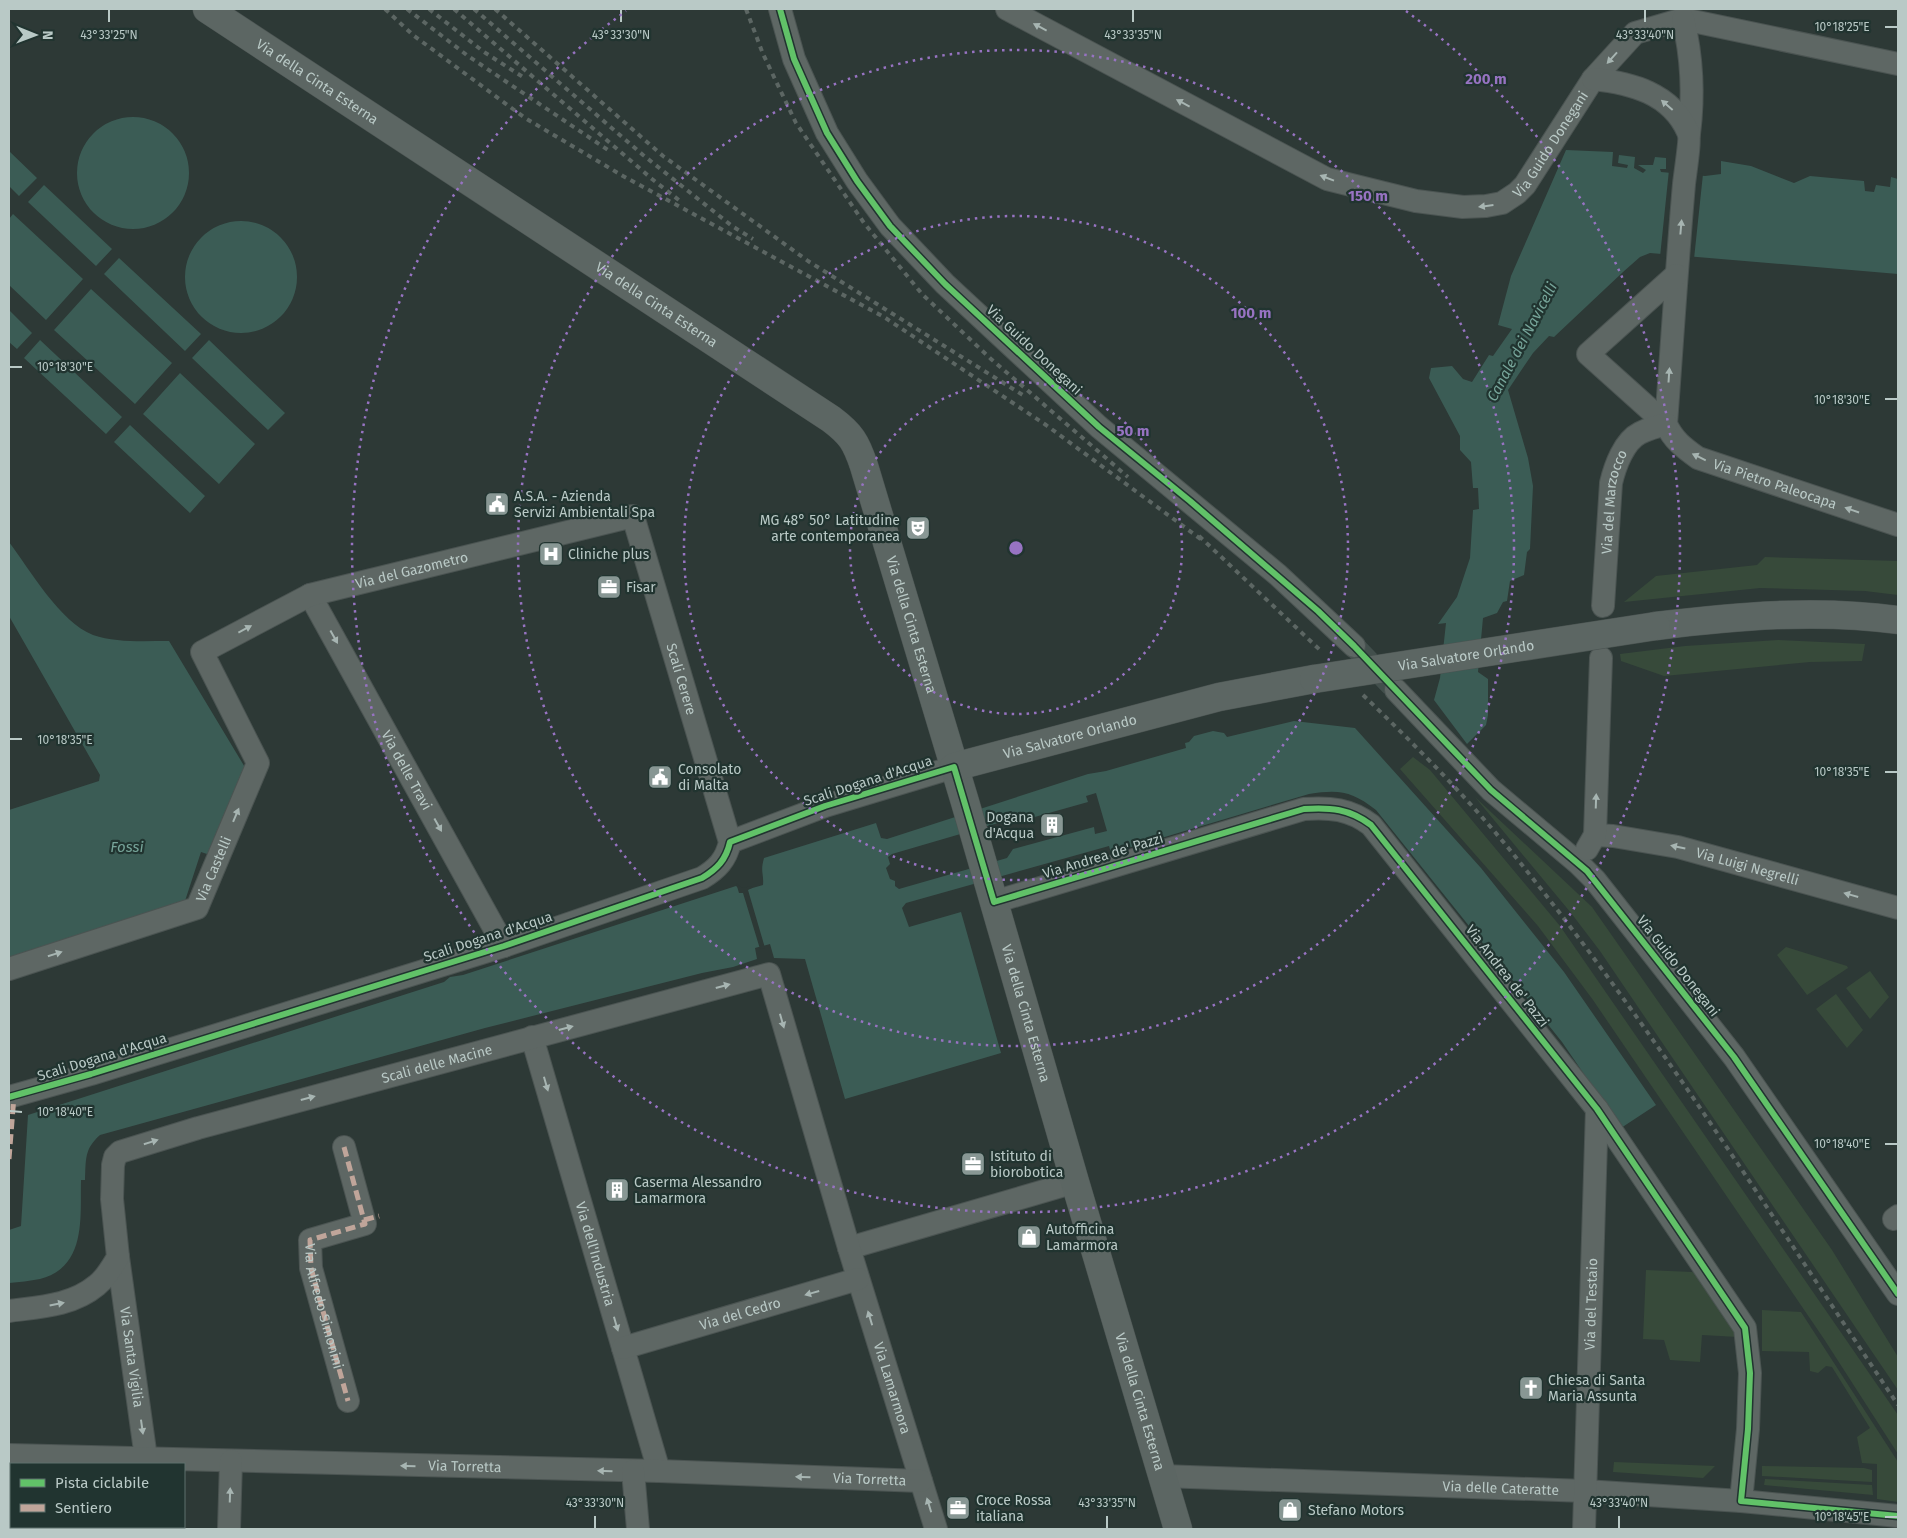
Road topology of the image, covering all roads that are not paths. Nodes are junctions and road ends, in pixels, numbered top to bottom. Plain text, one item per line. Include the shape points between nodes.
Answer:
1 (207, 9) edge
2 (780, 9) edge
3 (1007, 9) edge
4 (1683, 19) junction
5 (1898, 64) edge
6 (1593, 79) junction
7 (1689, 134) junction
8 (1676, 275) junction
9 (1666, 424) junction
10 (633, 516) joint
11 (1898, 525) edge
12 (310, 594) junction
13 (1603, 606) dead end
14 (1898, 620) edge
15 (1354, 646) tunnel mouth
16 (202, 652) joint
17 (1601, 658) dead end
18 (1396, 690) tunnel mouth
19 (954, 767) junction
20 (1595, 836) junction
21 (730, 842) junction
22 (1578, 862) junction
23 (994, 902) junction
24 (1898, 908) edge
25 (504, 946) junction
26 (9, 969) edge
27 (769, 974) joint
28 (532, 1037) junction
29 (9, 1097) edge
30 (1597, 1109) junction
31 (344, 1147) dead end
32 (113, 1165) joint
33 (1075, 1182) junction
34 (849, 1248) junction
35 (118, 1258) junction
36 (858, 1279) junction
37 (1898, 1294) edge
38 (9, 1311) edge
39 (624, 1348) junction
40 (348, 1401) dead end
41 (9, 1455) edge
42 (146, 1458) junction
43 (231, 1461) junction
44 (633, 1471) junction
45 (658, 1471) junction
46 (1162, 1476) junction
47 (921, 1481) junction
48 (1585, 1491) junction
49 (1741, 1501) junction
50 (1898, 1516) edge
51 (229, 1529) edge
52 (638, 1529) edge
53 (936, 1529) edge
54 (1178, 1529) edge
55 (1584, 1529) edge

1 - 19 main road, Via della Cinta Esterna via 845,429 854,440 864,466
2 - 15 street, Via Guido Donegani via 794,59 827,133 890,226 946,284 1099,427 1278,575
6 -> 3 street, Via Guido Donegani via 1517,193 1493,205 1453,206 1416,201 1327,180
4 - 5 street
4 -> 6 street via 1635,33
4 - 7 street via 1691,71
7 -> 6 street via 1673,109 1656,96 1631,85
8 -> 7 street
9 -> 8 street
8 - 9 street via 1588,354
11 -> 9 street, Via Pietro Paleocapa via 1698,458 1673,438
9 - 13 street, Via del Marzocco via 1635,436 1613,474
10 - 12 street, Via del Gazometro
10 - 21 street, Scali Cerere
16 -> 12 street, Via del Gazometro
12 -> 25 street, Via delle Travi
14 - 19 main road, Via Salvatore Orlando, bridge via 1821,613 1726,617 1314,678 1218,697
26 -> 16 street, Via Castelli via 197,908 258,762
20 -> 17 street
18 - 22 street, Via Guido Donegani via 1491,790
19 - 21 street, Scali Dogana d'Acqua via 825,806
19 - 23 main road, Via della Cinta Esterna
20 - 22 street
24 -> 20 street, Via Luigi Negrelli via 1678,847
21 - 25 street, Scali Dogana d'Acqua via 722,862 702,878
22 - 37 street, Via Guido Donegani via 1734,1057
23 - 30 street, Via Andrea de' Pazzi via 1304,809 1323,807 1351,813 1371,825
23 - 33 main road, Via della Cinta Esterna
25 - 29 street, Scali Dogana d'Acqua
28 -> 27 street, Scali delle Macine
27 -> 34 street, Via Lamarmora
32 -> 28 street, Scali delle Macine via 117,1154 128,1148
28 -> 39 street, Via dell'Industria
30 - 48 street, Via del Testaio
30 - 49 street, Via Andrea de' Pazzi via 1745,1328 1750,1373
31 - 40 street, Via Alfredo Simonini via 372,1218 365,1224 310,1240 312,1268
32 - 35 street, Via Santa Vigilia via 112,1200
33 - 34 street
33 - 46 main road, Via della Cinta Esterna
34 - 36 street, Via Lamarmora
38 -> 35 street via 55,1305 76,1298 97,1285
35 -> 42 street, Via Santa Vigilia
36 -> 39 street, Via del Cedro
47 -> 36 street, Via Lamarmora
39 - 45 street, Via dell'Industria
41 - 42 street, Via Torretta
42 - 43 street, Via Torretta
44 -> 43 street, Via Torretta
51 -> 43 street
44 - 45 street, Via Torretta
44 - 52 street
47 -> 45 street, Via Torretta
46 - 48 street, Via delle Cateratte
46 - 54 main road, Via della Cinta Esterna
53 -> 47 street, Via Lamarmora
48 - 49 street, Via delle Cateratte
48 - 55 street, Via del Testaio
49 - 50 street, Via delle Cateratte

